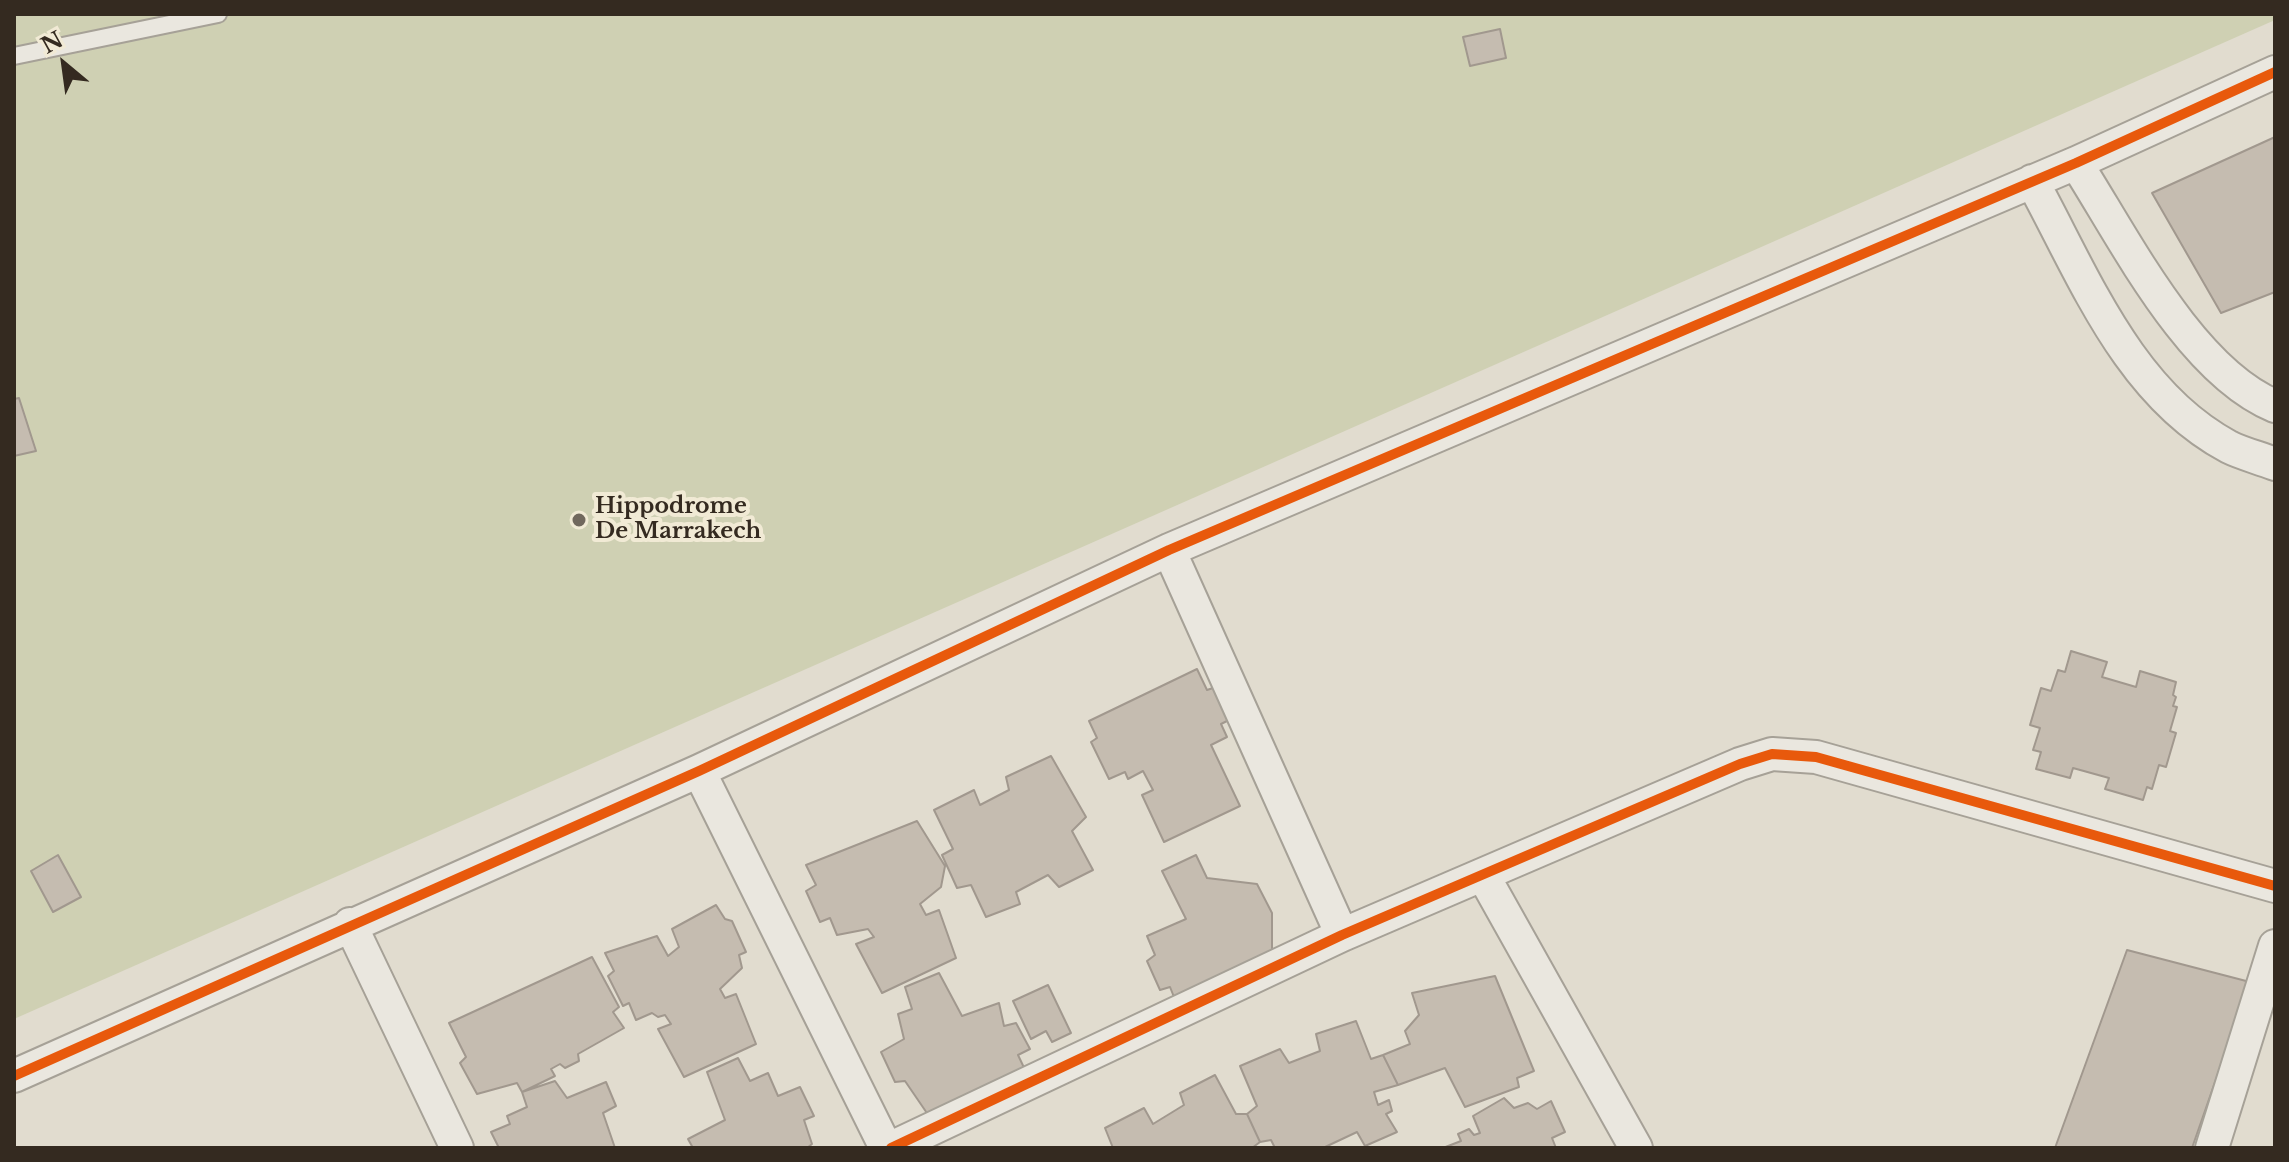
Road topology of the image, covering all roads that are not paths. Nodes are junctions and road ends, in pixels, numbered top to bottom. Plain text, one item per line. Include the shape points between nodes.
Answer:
1 (218, 14) edge
2 (14, 56) edge
3 (2275, 72) edge
4 (2076, 163) junction
5 (2032, 181) junction
6 (2275, 406) edge
7 (2275, 464) edge
8 (1169, 550) junction
9 (699, 771) junction
10 (1483, 875) junction
11 (2275, 886) edge
12 (350, 924) junction
13 (1342, 935) junction
14 (2275, 946) edge
15 (14, 1076) edge
16 (457, 1148) edge
17 (888, 1148) edge
18 (1636, 1148) edge
19 (2212, 1148) edge

1 - 2 lane
3 - 4 street
4 - 5 street
4 - 6 street via 2172,316 2209,359
5 - 7 street via 2125,351 2167,401 2229,447
5 - 8 street
8 - 9 street
8 - 13 street
9 - 12 street
9 - 17 street
10 - 11 street via 1755,758 1798,754
10 - 13 street
10 - 18 street
12 - 15 street
12 - 16 street
13 - 17 street
14 - 19 street

